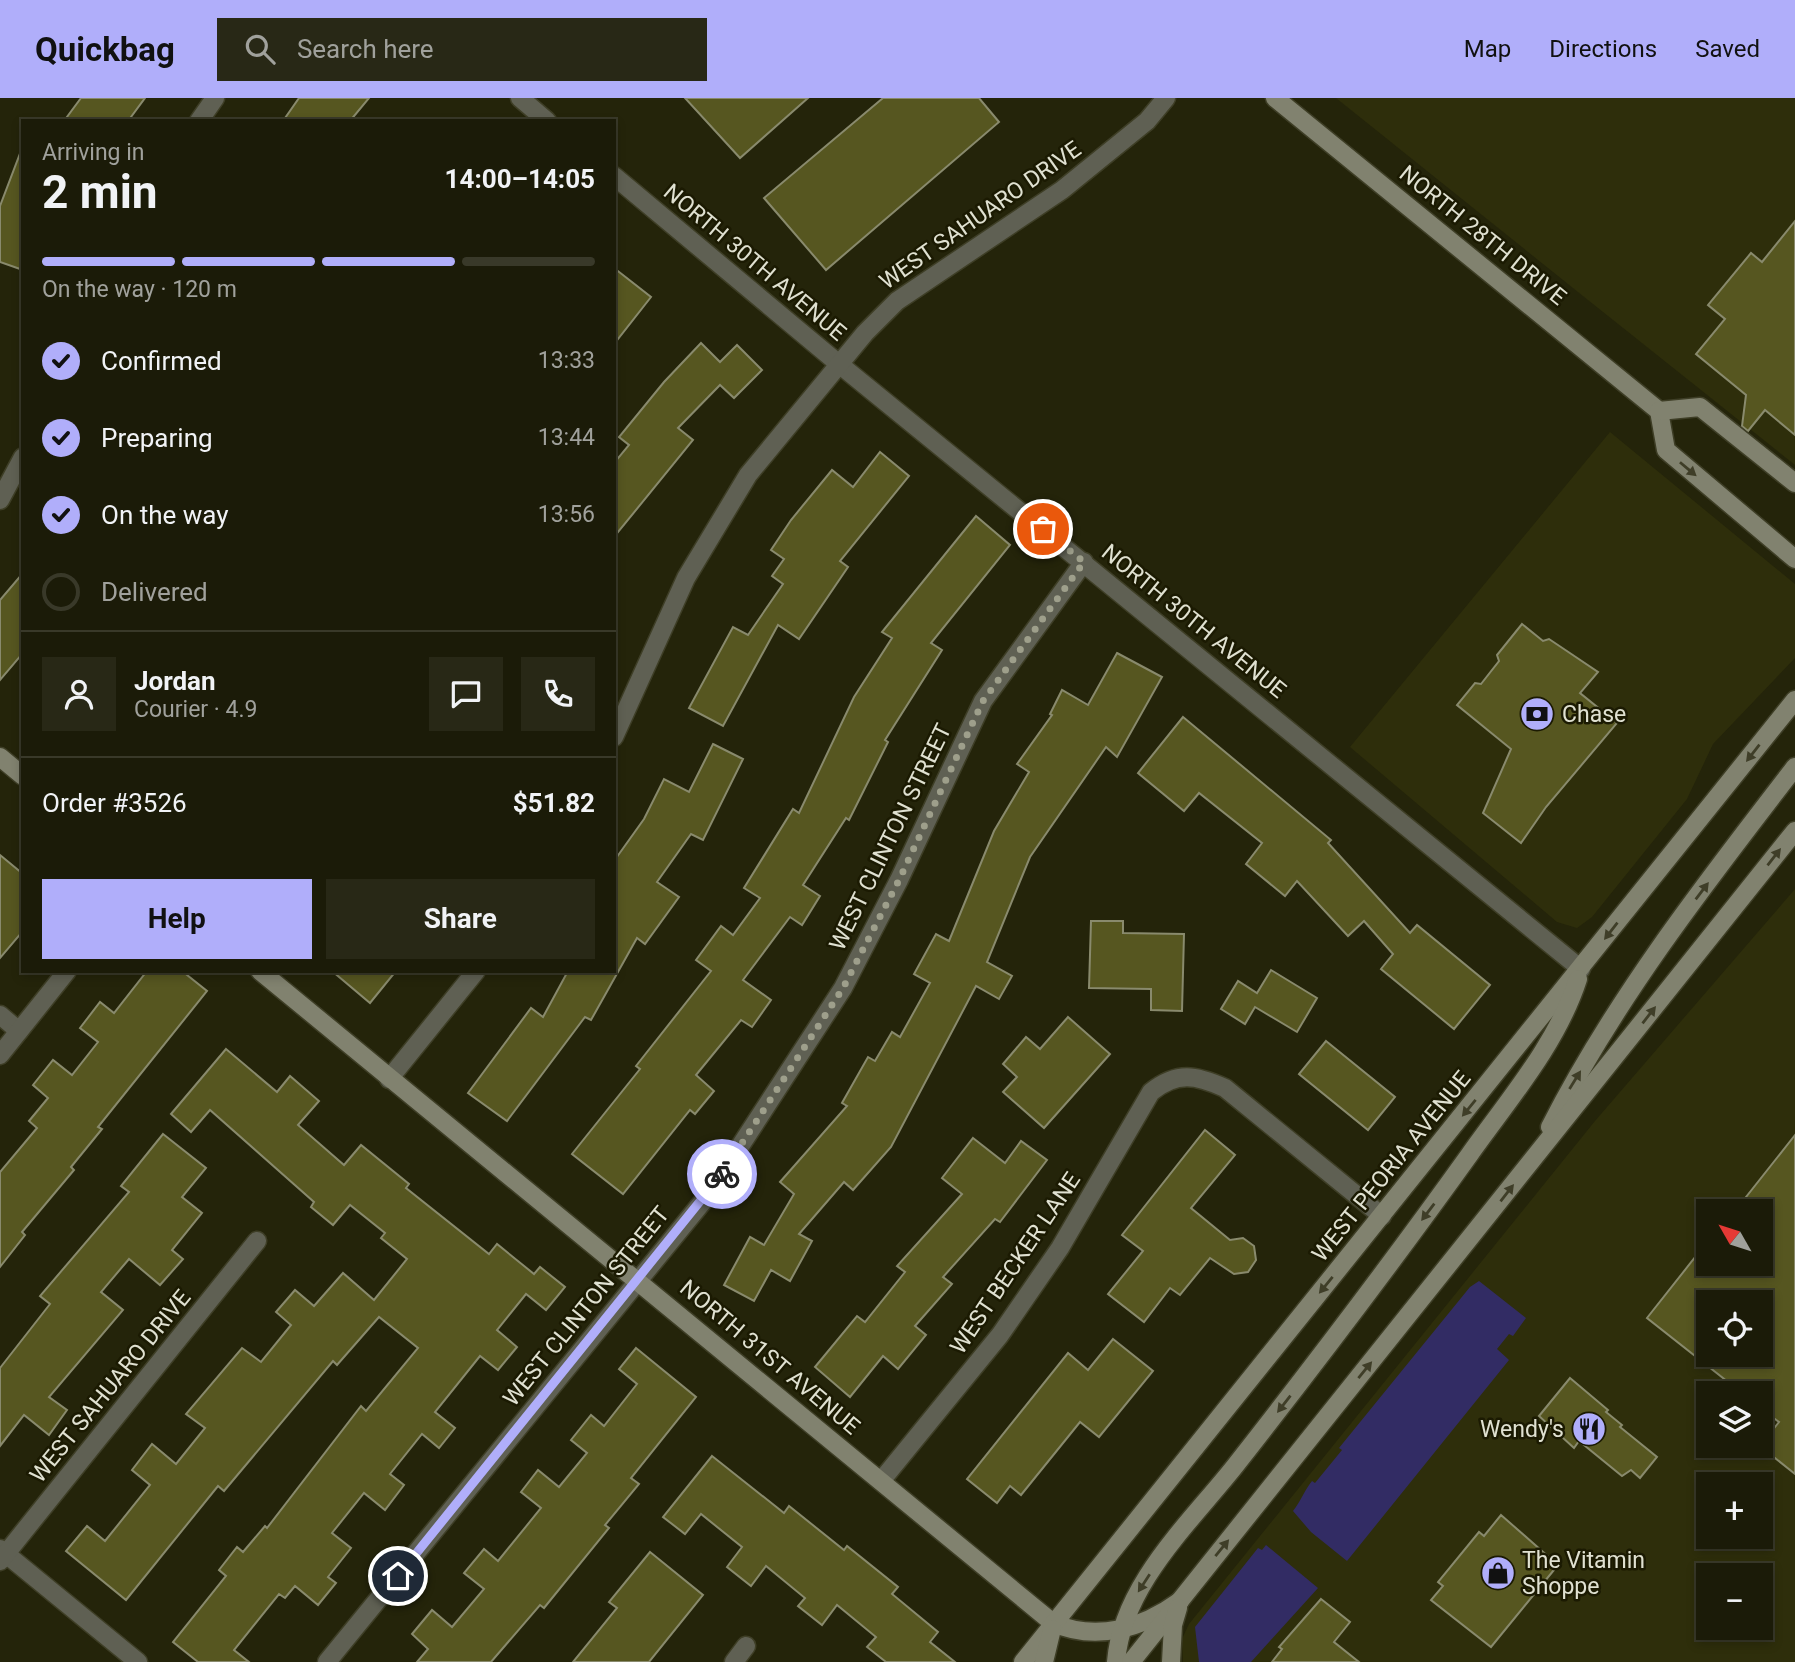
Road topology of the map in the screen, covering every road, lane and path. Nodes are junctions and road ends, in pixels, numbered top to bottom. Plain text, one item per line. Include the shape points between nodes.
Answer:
1 (215, 98) edge
2 (520, 98) edge
3 (1166, 98) edge
4 (1275, 98) edge
5 (200, 119) edge
6 (545, 119) edge
7 (616, 178) edge
8 (839, 364) junction
9 (1659, 411) junction
10 (21, 461) edge
11 (1795, 483) edge
12 (0, 500) edge
13 (1795, 559) edge
14 (1084, 562) junction
15 (1795, 699) edge
16 (616, 733) edge
17 (0, 757) edge
18 (1795, 767) edge
19 (21, 774) edge
20 (1795, 831) edge
21 (1581, 969) junction
22 (65, 973) edge
23 (262, 973) edge
24 (474, 973) edge
25 (0, 1015) edge
26 (19, 1031) junction
27 (0, 1055) edge
28 (389, 1079) junction
29 (1532, 1162) junction
30 (1382, 1216) junction
31 (257, 1241) dead end
32 (639, 1281) junction
33 (881, 1481) junction
34 (2, 1555) edge
35 (1180, 1601) junction
36 (1053, 1623) junction
37 (1121, 1629) junction
38 (746, 1646) dead end
39 (138, 1662) edge
40 (327, 1662) edge
41 (734, 1662) edge
42 (1023, 1662) edge
43 (1044, 1662) edge
44 (1116, 1662) edge
45 (1131, 1662) edge
46 (1171, 1662) edge

1 - 5 street
2 - 6 street
3 - 8 street, WEST SAHUARO DRIVE via 1147,121 1062,190 897,301
4 - 9 main road, NORTH 28TH DRIVE
7 - 8 street, NORTH 30TH AVENUE
8 - 14 street, NORTH 30TH AVENUE
8 - 16 street, WEST SAHUARO DRIVE via 748,475 686,578
9 - 11 main road via 1700,407
9 -> 13 main road via 1666,450
10 - 12 street
14 - 21 street, NORTH 30TH AVENUE
14 - 32 street, WEST CLINTON STREET via 983,701 843,988 709,1194
15 -> 21 main road, WEST PEORIA AVENUE
17 - 19 main road
29 -> 18 main road via 1607,1028
29 -> 20 main road
21 -> 30 main road, WEST PEORIA AVENUE
21 -> 37 main road via 1570,1004 1508,1102 1304,1378 1161,1559 1132,1602
22 - 26 street
23 - 28 main road, NORTH 31ST AVENUE
24 - 28 street
25 - 26 street
26 - 27 street
28 - 32 main road, NORTH 31ST AVENUE
35 -> 29 main road
30 - 33 street, WEST BECKER LANE via 1225,1088 1183,1075 1165,1080 1151,1092 1060,1248 1000,1335
30 -> 36 main road, WEST PEORIA AVENUE
31 - 34 street, WEST SAHUARO DRIVE
32 - 33 main road, NORTH 31ST AVENUE
32 - 40 street, WEST CLINTON STREET
33 - 36 main road, NORTH 31ST AVENUE
34 - 39 street
35 - 37 main road via 1157,1617
35 - 45 main road
35 - 46 main road
36 - 37 main road via 1072,1631
36 - 42 main road, WEST PEORIA AVENUE
36 - 43 main road
37 - 44 main road
38 - 41 street

